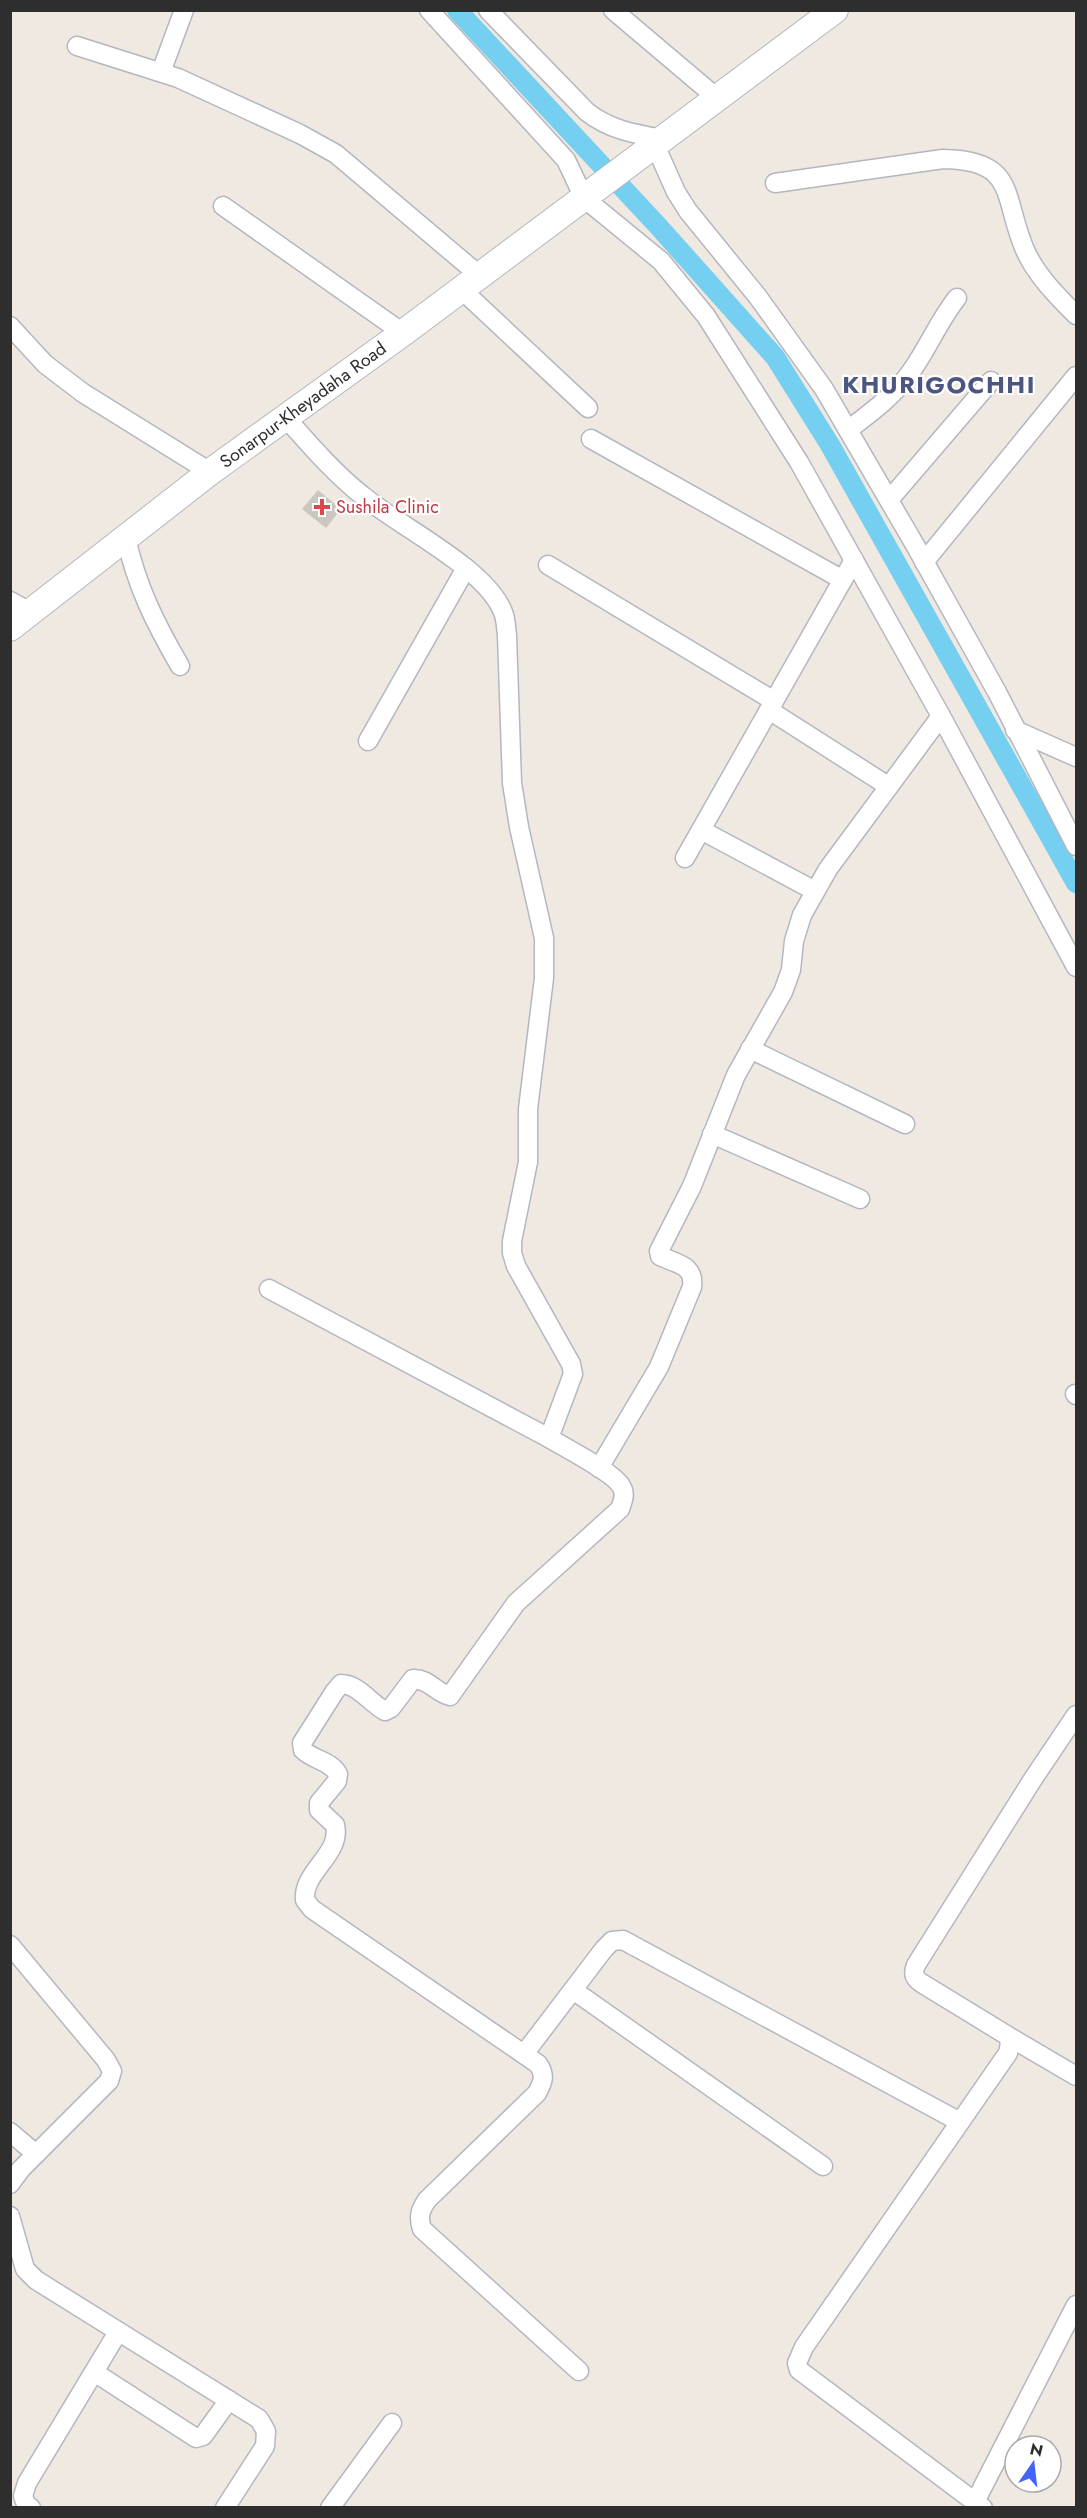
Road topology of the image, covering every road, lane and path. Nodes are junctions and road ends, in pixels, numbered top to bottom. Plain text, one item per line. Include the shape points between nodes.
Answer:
1 (184, 10) edge
2 (429, 10) edge
3 (488, 10) edge
4 (613, 10) edge
5 (835, 10) edge
6 (76, 46) dead end
7 (161, 72) junction
8 (717, 98) junction
9 (655, 146) junction
10 (775, 183) dead end
11 (591, 193) junction
12 (223, 206) dead end
13 (470, 282) junction
14 (957, 298) dead end
15 (1077, 315) edge
16 (10, 326) edge
17 (403, 333) junction
18 (1077, 376) edge
19 (991, 381) dead end
20 (588, 408) dead end
21 (286, 418) junction
22 (848, 430) junction
23 (591, 439) dead end
24 (210, 472) junction
25 (889, 500) junction
26 (126, 538) junction
27 (854, 560) junction
28 (924, 561) junction
29 (548, 565) dead end
30 (466, 568) junction
31 (843, 580) junction
32 (20, 606) edge
33 (10, 628) edge
34 (180, 666) dead end
35 (771, 706) junction
36 (941, 716) junction
37 (1015, 730) junction
38 (368, 741) dead end
39 (1077, 757) edge
40 (888, 786) junction
41 (701, 830) junction
42 (1077, 846) edge
43 (686, 858) dead end
44 (815, 891) junction
45 (1077, 968) edge
46 (750, 1049) junction
47 (905, 1124) dead end
48 (712, 1134) junction
49 (860, 1199) dead end
50 (269, 1289) dead end
51 (549, 1438) junction
52 (599, 1468) junction
53 (1077, 1715) edge
54 (10, 1945) edge
55 (573, 1990) junction
56 (1008, 2036) junction
57 (524, 2054) junction
58 (1077, 2076) edge
59 (960, 2122) junction
60 (10, 2132) edge
61 (36, 2154) junction
62 (824, 2166) dead end
63 (10, 2184) edge
64 (10, 2216) edge
65 (1077, 2305) edge
66 (118, 2332) junction
67 (579, 2371) dead end
68 (94, 2372) junction
69 (229, 2400) junction
70 (392, 2422) dead end
71 (10, 2494) edge
72 (979, 2505) edge
73 (15, 2508) edge
74 (31, 2508) edge
75 (225, 2508) edge
76 (330, 2508) edge

1 - 7 street
2 - 11 street via 566,160
3 - 9 street via 587,112 600,122
4 - 8 street
5 - 8 main road
6 - 7 street
7 - 13 street via 292,130 336,154
8 - 9 main road
9 - 11 main road, Sonarpur-Kheyadaha Road
9 - 22 street via 688,211 781,328
10 - 15 street via 944,159 969,159 992,169 1004,186 1025,250 1044,280
11 - 13 main road, Sonarpur-Kheyadaha Road
11 - 27 street via 661,261 706,316 800,462
12 - 17 street
13 - 17 main road, Sonarpur-Kheyadaha Road
13 - 20 street
14 - 22 street via 894,393
16 - 24 street via 45,364 83,393
17 - 21 main road, Sonarpur-Kheyadaha Road
18 - 28 street
19 - 25 street
21 - 24 main road, Sonarpur-Kheyadaha Road
21 - 30 street via 362,496
22 - 25 street
23 - 31 street
24 - 26 main road, Sonarpur-Kheyadaha Road
25 - 28 street
26 - 32 main road, Sonarpur-Kheyadaha Road
26 - 34 street via 143,597
27 - 31 street
27 - 36 street
28 - 37 street
29 - 35 street
30 - 38 street
30 - 51 street via 503,612 512,783 544,938 544,978 528,1108 528,1162 512,1253 573,1374
31 - 35 street
32 - 33 main road, Sonarpur-Kheyadaha Road
35 - 40 street
35 - 41 street
36 - 40 street
36 - 45 street
37 - 39 street
37 - 42 street
40 - 44 street
41 - 43 street
41 - 44 street
44 - 46 street via 802,915 783,992
46 - 47 street
46 - 48 street via 726,1095
48 - 49 street
48 - 52 street via 692,1186 659,1251 660,1256 691,1270 693,1287 659,1367
50 - 51 street
51 - 52 street
52 - 57 street via 621,1485 624,1497 620,1509 516,1603 455,1692 444,1695 424,1681 413,1679 385,1711 354,1686 341,1684 302,1743 303,1750 338,1774 319,1803 319,1810 335,1825 336,1840 306,1886 304,1900
53 - 56 street via 913,1973 915,1979
54 - 61 street via 112,2071 109,2081
55 - 57 street
55 - 59 street via 604,1949 612,1941 623,1940
55 - 62 street
56 - 58 street
56 - 59 street via 1008,2053
57 - 67 street via 543,2071 537,2093 427,2200 419,2219 422,2229
59 - 72 street via 804,2347 797,2363 799,2370
60 - 61 street
61 - 63 street
64 - 66 street via 26,2269 52,2292
65 - 72 street
66 - 68 street
66 - 69 street
68 - 69 street via 195,2438 203,2436
68 - 74 street via 27,2484 23,2496
69 - 75 street via 259,2419 266,2432 265,2446
70 - 76 street
71 - 73 street

